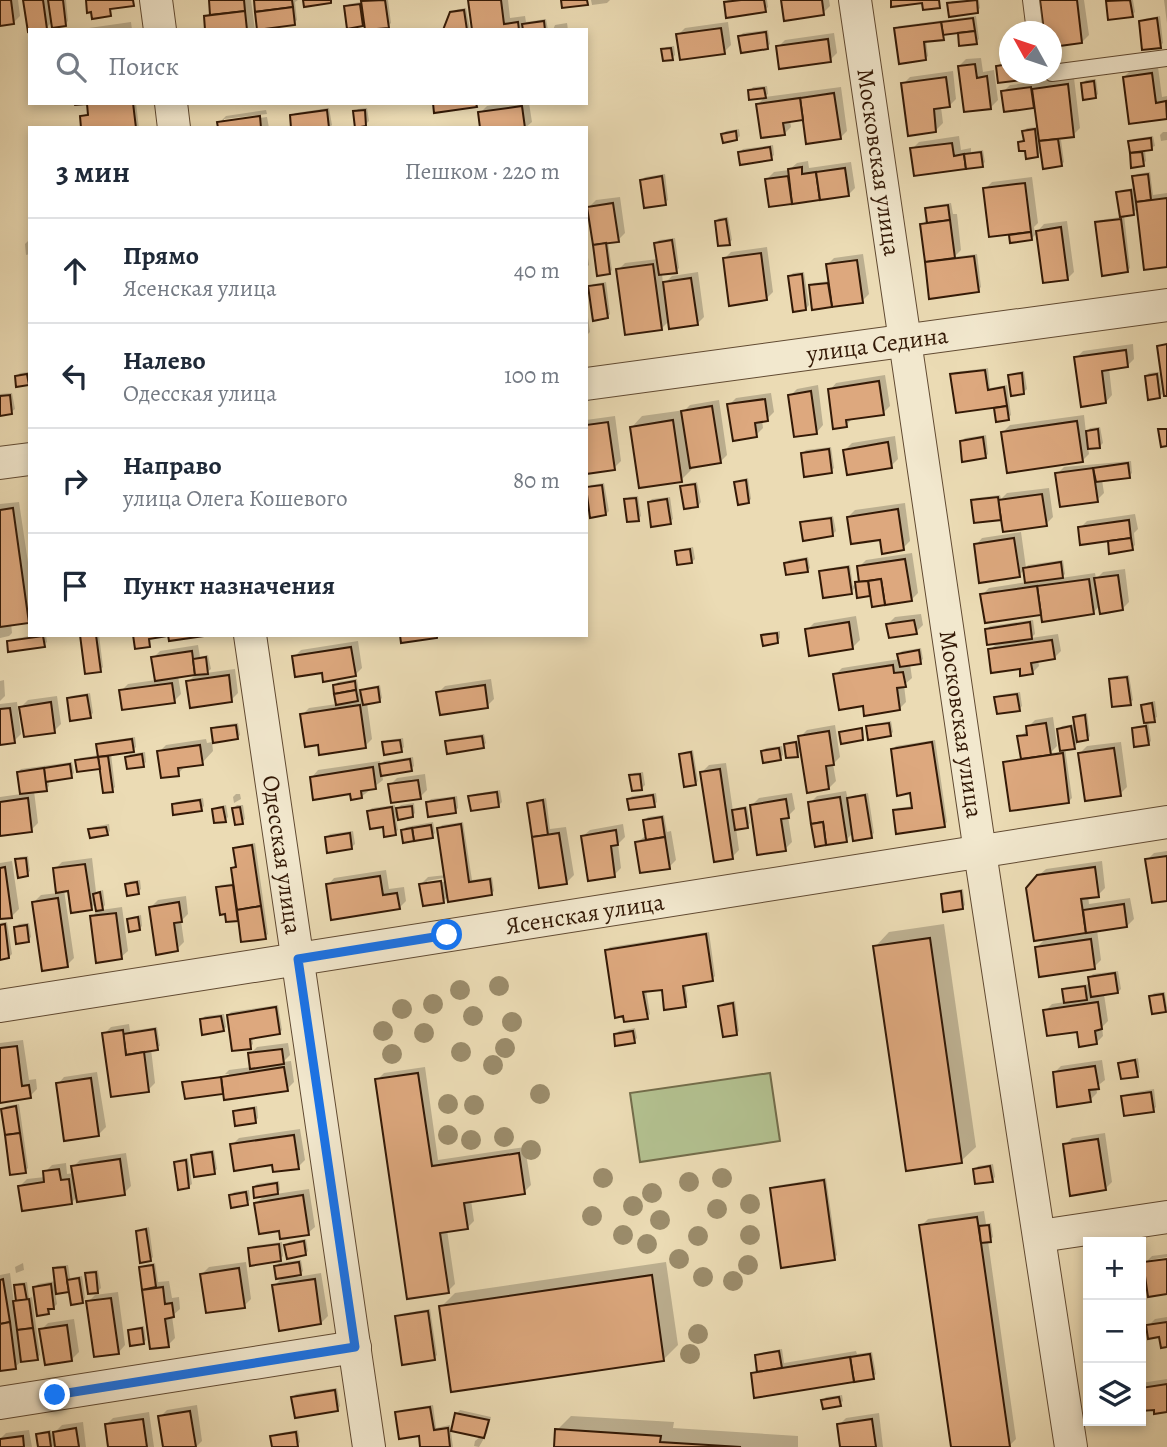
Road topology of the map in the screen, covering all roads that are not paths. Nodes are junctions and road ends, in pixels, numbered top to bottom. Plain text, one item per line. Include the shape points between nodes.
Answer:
1 (156, 0) edge
2 (855, 0) edge
3 (1031, 0) edge
4 (1034, 21) edge
5 (160, 28) edge
6 (1167, 58) edge
7 (1062, 71) edge
8 (171, 105) edge
9 (174, 126) edge
10 (1167, 305) edge
11 (905, 341) junction
12 (588, 384) edge
13 (28, 459) edge
14 (0, 463) edge
15 (250, 637) edge
16 (1167, 822) edge
17 (980, 852) junction
18 (298, 959) junction
19 (0, 1006) edge
20 (1167, 1217) edge
21 (1040, 1236) junction
22 (355, 1347) junction
23 (0, 1403) edge
24 (369, 1447) edge
25 (1071, 1447) edge

1 - 5 street
2 - 11 street, Московская улица
3 - 4 lane
6 - 7 lane
8 - 9 street
10 - 11 street, улица Седина
11 - 12 street, улица Седина
11 - 17 street, Московская улица
13 - 14 street
15 - 18 street, Одесская улица
16 - 17 street, Ясенская улица
17 - 18 street, Ясенская улица
17 - 21 street, Московская улица
18 - 19 street, Ясенская улица
18 - 22 street, Одесская улица
20 - 21 street
21 - 25 street, Московская улица
22 - 23 street
22 - 24 street, Одесская улица

